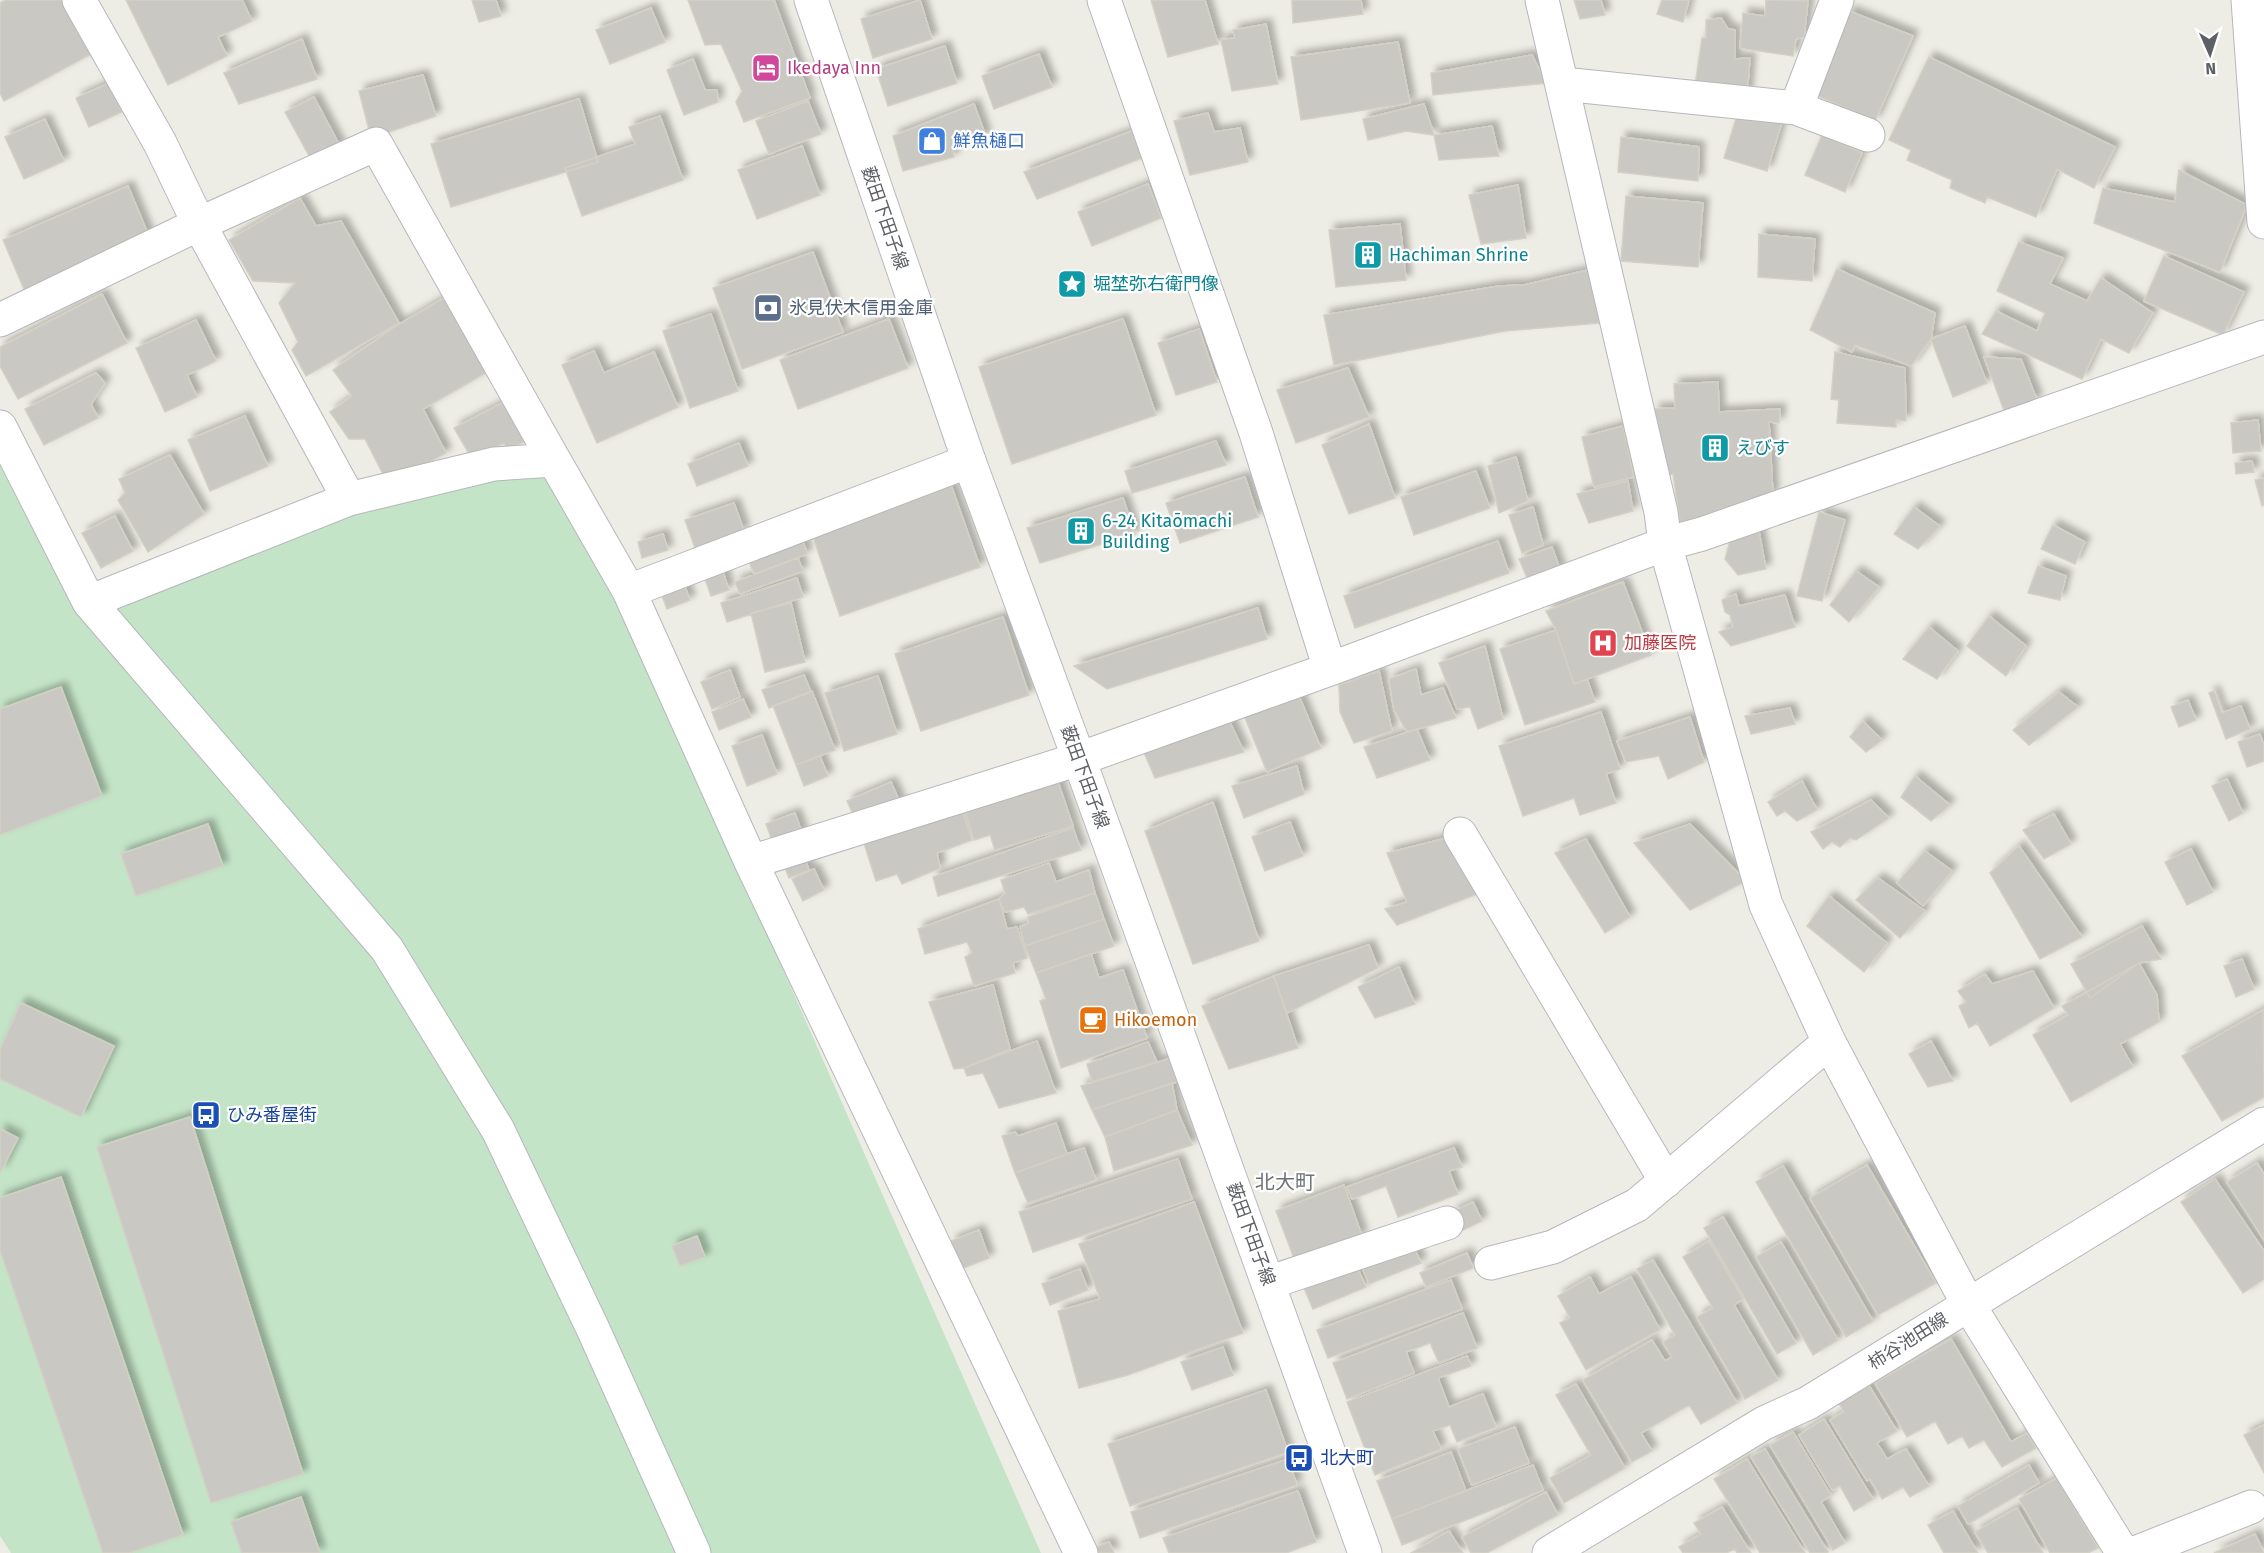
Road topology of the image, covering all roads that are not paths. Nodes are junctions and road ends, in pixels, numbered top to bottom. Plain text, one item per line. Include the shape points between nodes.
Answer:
1 (79, 0) edge
2 (811, 0) edge
3 (1104, 0) edge
4 (1542, 0) edge
5 (1837, 0) edge
6 (2248, 0) edge
7 (1563, 84) junction
8 (1796, 108) junction
9 (1868, 135) dead end
10 (2264, 222) edge
11 (199, 224) junction
12 (0, 320) edge
13 (2264, 337) edge
14 (0, 427) edge
15 (554, 460) junction
16 (969, 461) junction
17 (349, 499) junction
18 (1665, 544) junction
19 (628, 591) junction
20 (89, 602) junction
21 (1330, 669) junction
22 (1079, 759) junction
23 (1460, 834) dead end
24 (750, 862) junction
25 (1829, 1042) junction
26 (2264, 1124) edge
27 (1666, 1181) junction
28 (1447, 1223) dead end
29 (1491, 1263) dead end
30 (1268, 1283) junction
31 (1968, 1304) junction
32 (2251, 1508) dead end
33 (694, 1553) edge
34 (1081, 1553) edge
35 (1365, 1553) edge
36 (1549, 1553) edge
37 (2123, 1553) edge
38 (2135, 1553) edge

1 - 11 street via 160,143
2 - 16 street, 薮田下田子線
3 - 21 street via 1256,433
4 - 7 street
5 - 8 street
6 - 10 street
7 - 8 street
7 - 18 street via 1659,501
8 - 9 street
11 - 12 street
11 - 15 street via 376,144
11 - 17 street
13 - 18 street
14 - 20 street
15 - 17 street via 494,464
15 - 19 street
16 - 19 street
16 - 22 street, 薮田下田子線
17 - 20 street
18 - 21 street
18 - 25 street via 1766,905
19 - 24 street
20 - 33 street via 387,949 498,1130
21 - 22 street
22 - 24 street
22 - 30 street, 薮田下田子線
23 - 27 street
24 - 34 street
25 - 27 street
25 - 31 street
26 - 31 street, 柿谷池田線
27 - 29 street via 1637,1205 1553,1247
28 - 30 street
30 - 35 street, 薮田下田子線
31 - 36 street, 柿谷池田線 via 1808,1403 1764,1423
31 - 37 street
32 - 38 street

